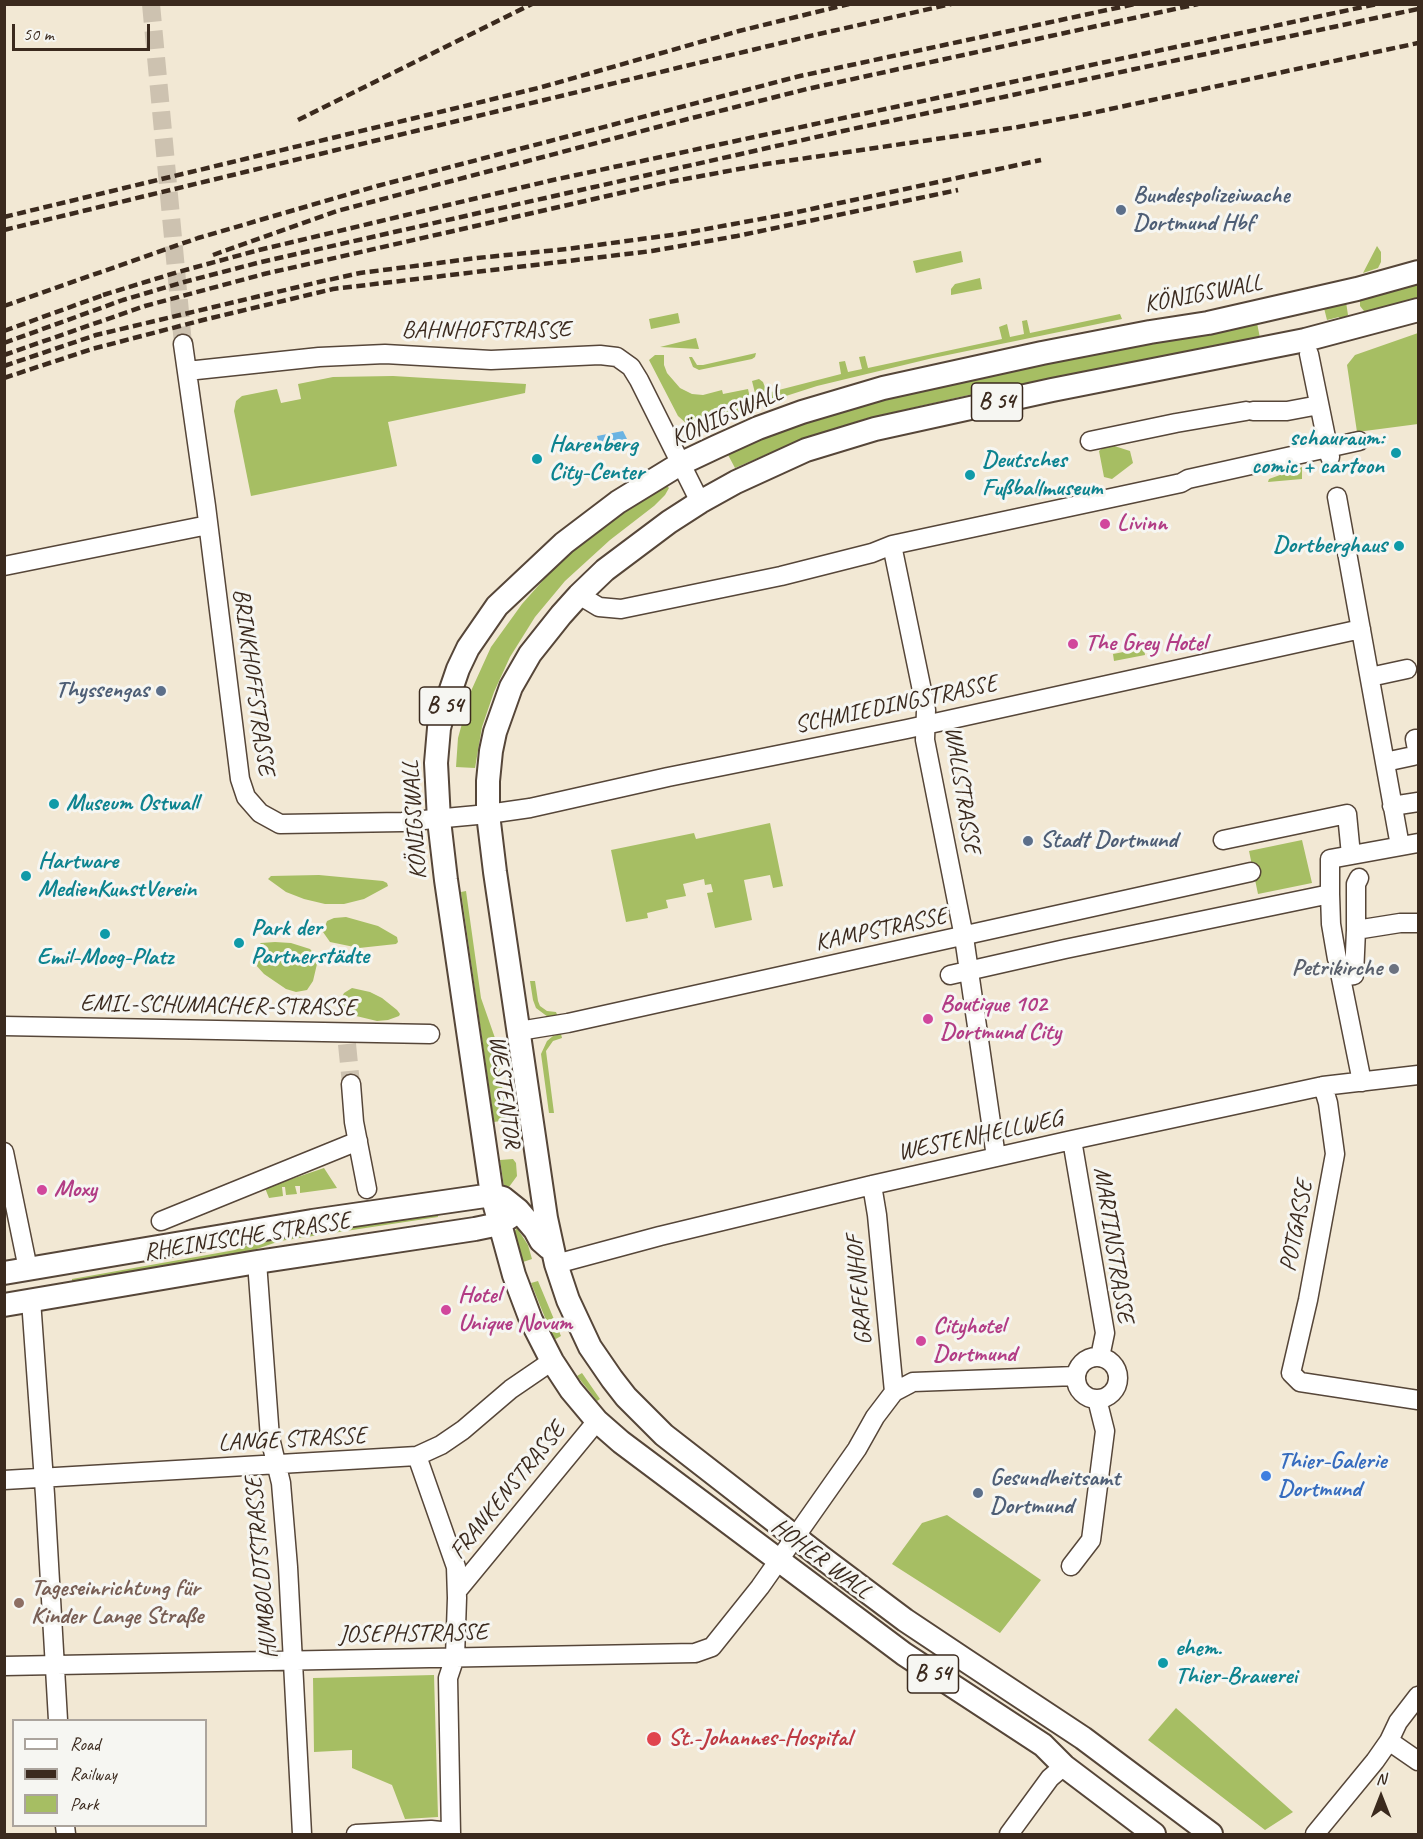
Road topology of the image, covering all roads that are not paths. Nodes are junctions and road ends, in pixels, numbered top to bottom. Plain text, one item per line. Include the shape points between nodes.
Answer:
1 (1419, 272) edge
2 (1419, 310) edge
3 (183, 344) tunnel mouth
4 (1310, 359) dead end
5 (187, 371) junction
6 (1319, 405) junction
7 (1090, 441) dead end
8 (1359, 441) dead end
9 (1329, 453) junction
10 (680, 464) junction
11 (1336, 497) dead end
12 (700, 502) junction
13 (208, 525) junction
14 (892, 545) junction
15 (4, 566) edge
16 (579, 595) junction
17 (1361, 629) junction
18 (1406, 665) dead end
19 (1369, 673) junction
20 (926, 724) junction
21 (1416, 750) edge
22 (1385, 762) junction
23 (1419, 802) edge
24 (1392, 806) junction
25 (488, 814) junction
26 (439, 820) junction
27 (1223, 840) dead end
28 (1419, 843) edge
29 (1400, 846) junction
30 (1355, 854) junction
31 (1251, 872) dead end
32 (1359, 878) junction
33 (1330, 894) junction
34 (1419, 923) edge
35 (1362, 930) junction
36 (964, 937) junction
37 (1339, 968) junction
38 (969, 970) junction
39 (950, 975) dead end
40 (463, 997) joint
41 (4, 1026) edge
42 (519, 1031) junction
43 (430, 1034) dead end
44 (1419, 1075) edge
45 (1362, 1082) junction
46 (351, 1084) tunnel mouth
47 (1326, 1095) junction
48 (358, 1141) junction
49 (1073, 1148) junction
50 (4, 1152) edge
51 (996, 1157) junction
52 (540, 1182) junction
53 (872, 1185) junction
54 (367, 1189) dead end
55 (492, 1195) junction
56 (518, 1210) junction
57 (161, 1221) dead end
58 (499, 1224) junction
59 (555, 1259) junction
60 (257, 1262) junction
61 (28, 1269) junction
62 (4, 1273) edge
63 (514, 1275) joint
64 (31, 1300) junction
65 (568, 1300) joint
66 (4, 1305) edge
67 (1100, 1357) junction
68 (545, 1365) junction
69 (1076, 1376) junction
70 (894, 1392) junction
71 (1097, 1399) junction
72 (1419, 1400) edge
73 (597, 1421) junction
74 (417, 1456) junction
75 (278, 1465) junction
76 (44, 1477) junction
77 (4, 1480) edge
78 (795, 1537) junction
79 (778, 1561) junction
80 (1071, 1566) dead end
81 (457, 1591) junction
82 (455, 1657) junction
83 (294, 1660) junction
84 (55, 1665) junction
85 (4, 1666) edge
86 (1419, 1696) edge
87 (58, 1719) edge
88 (1389, 1741) junction
89 (1419, 1761) edge
90 (1064, 1766) junction
91 (451, 1833) edge
92 (302, 1834) edge
93 (356, 1834) edge
94 (1009, 1834) edge
95 (1154, 1834) edge
96 (1211, 1834) edge
97 (1315, 1834) edge

1 - 10 main road, KÖNIGSWALL / B 54 via 1208,323 1042,353 883,388 769,424
2 - 12 main road, B 54 via 1305,340 864,432 806,450
3 - 5 street, BRINKHOFFSTRASSE
4 - 6 street
5 - 10 street, BAHNHOFSTRASSE via 385,354 491,360 600,354 617,357 631,367 639,380
5 - 13 street, BRINKHOFFSTRASSE
6 - 7 street via 1287,411 1250,411
6 - 9 street
8 - 9 street
9 - 14 street via 1294,456
10 - 12 street, BAHNHOFSTRASSE
10 - 26 main road, KÖNIGSWALL / B 54 via 618,502 564,543 497,606 477,634 458,669 439,728
11 - 17 street
12 - 16 main road, B 54 via 605,570
13 - 15 street
13 - 26 street, BRINKHOFFSTRASSE via 240,779 246,798 260,813 280,824
14 - 16 street via 825,565 621,609 599,607
14 - 20 street, WALLSTRASSE
16 - 25 main road, B 54 via 530,654 504,703 491,752
17 - 19 street
17 - 20 street, SCHMIEDINGSTRASSE
18 - 19 street
19 - 22 street
20 - 25 street, SCHMIEDINGSTRASSE
20 - 36 street, WALLSTRASSE via 925,740
21 - 22 street
22 - 24 street
23 - 24 street
24 - 29 street
25 - 26 street, SCHMIEDINGSTRASSE
25 - 42 main road, WESTENTOR / B 54
26 - 40 main road, KÖNIGSWALL / B 54
27 - 30 street via 1347,814
28 - 29 street
29 - 30 street
30 - 32 street
30 - 33 street via 1330,859
31 - 36 street, KAMPSTRASSE
32 - 35 street via 1356,884
32 - 35 street via 1368,880
33 - 37 street
33 - 38 street
34 - 35 street
35 - 37 street via 1354,975
36 - 38 street, WALLSTRASSE
36 - 42 street, KAMPSTRASSE
37 - 45 street
38 - 39 street
38 - 51 street, WALLSTRASSE
40 - 55 main road, WESTENTOR
41 - 43 street, EMIL-SCHUMACHER-STRASSE via 210,1029 346,1038
42 - 52 main road, WESTENTOR / B 54
44 - 45 street, WESTENHELLWEG
45 - 47 street, WESTENHELLWEG
46 - 48 street, RHEINISCHE STRASSE
47 - 49 street, WESTENHELLWEG
47 - 72 street, POTGASSE via 1335,1154 1291,1373 1300,1382
48 - 54 street, RHEINISCHE STRASSE
48 - 57 street, RHEINISCHE STRASSE
49 - 51 street, WESTENHELLWEG
49 - 67 street, MARTINSTRASSE via 1105,1334
50 - 61 street
51 - 53 street, WESTENHELLWEG
52 - 56 main road
52 - 59 main road, WESTENTOR / B 54
53 - 59 street, WESTENHELLWEG
53 - 70 street, GRAFENHOF
55 - 56 main road, WESTENTOR
55 - 58 main road, WESTENTOR / B 54
55 - 61 main road, RHEINISCHE STRASSE
56 - 58 main road
56 - 59 main road, WESTENTOR
58 - 60 main road, RHEINISCHE STRASSE
58 - 63 main road, WESTENTOR / B 54
59 - 65 main road, WESTENTOR / B 54
60 - 64 main road, RHEINISCHE STRASSE
60 - 75 street, HUMBOLDTSTRASSE via 270,1438
61 - 62 main road, RHEINISCHE STRASSE
61 - 64 main road
63 - 68 main road, HOHER WALL / B 54
64 - 66 main road, RHEINISCHE STRASSE
64 - 76 street
65 - 78 main road, HOHER WALL / B 54 via 590,1347 626,1397 664,1435
67 - 69 street via 1082,1363
67 - 71 street via 1112,1363 1118,1376 1110,1394
68 - 73 main road, HOHER WALL / B 54
68 - 74 street, LANGE STRASSE via 462,1431
69 - 70 street via 913,1382
69 - 71 street via 1081,1391
70 - 78 street
71 - 80 street via 1105,1431 1091,1540
73 - 79 main road, HOHER WALL / B 54
73 - 81 street, FRANKENSTRASSE
74 - 75 street, LANGE STRASSE
74 - 81 street via 456,1567
75 - 76 street, LANGE STRASSE
75 - 83 street, HUMBOLDTSTRASSE
76 - 77 street, LANGE STRASSE
76 - 84 street
78 - 79 street
78 - 96 main road, HOHER WALL / B 54 via 905,1620 1083,1738
79 - 82 street, JOSEPHSTRASSE via 712,1647 695,1653
79 - 90 main road, HOHER WALL / B 54 via 904,1654 1042,1745
81 - 82 street
82 - 83 street, JOSEPHSTRASSE
82 - 91 street via 448,1678
83 - 84 street, JOSEPHSTRASSE
83 - 92 street, HUMBOLDTSTRASSE
84 - 85 street, JOSEPHSTRASSE
84 - 87 street
86 - 88 street via 1398,1722
88 - 89 street
88 - 97 street
90 - 94 street via 1050,1778
90 - 95 main road, HOHER WALL / B 54
91 - 93 street via 431,1830

